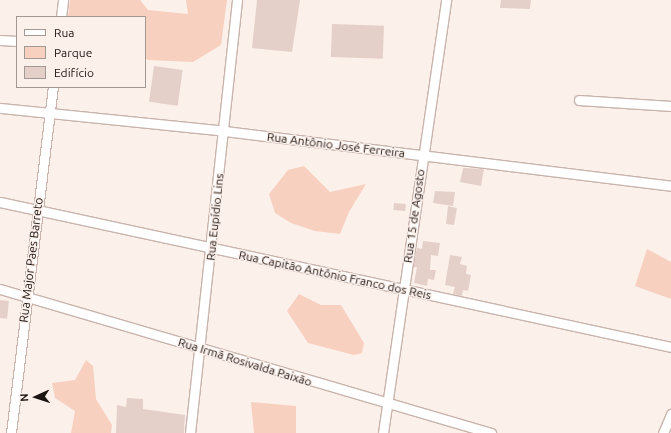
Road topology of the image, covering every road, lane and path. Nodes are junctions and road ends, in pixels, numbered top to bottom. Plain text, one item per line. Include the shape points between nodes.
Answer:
1 (63, 0) edge
2 (237, 0) edge
3 (446, 0) edge
4 (62, 16) edge
5 (0, 40) edge
6 (16, 41) edge
7 (53, 88) edge
8 (579, 100) dead end
9 (671, 106) edge
10 (0, 108) edge
11 (50, 112) junction
12 (225, 131) junction
13 (422, 156) junction
14 (671, 186) edge
15 (0, 202) edge
16 (37, 209) junction
17 (212, 249) junction
18 (0, 289) edge
19 (404, 290) junction
20 (27, 296) junction
21 (671, 347) edge
22 (200, 349) junction
23 (388, 404) junction
24 (671, 414) edge
25 (11, 433) edge
26 (190, 433) edge
27 (383, 433) edge
28 (491, 433) edge
29 (663, 433) edge

1 - 4 street
2 - 12 street, Rua Eupídio Lins
3 - 13 street, Rua 15 de Agosto
5 - 6 street
7 - 11 street, Rua Major Paes Barreto
8 - 9 street
10 - 11 street, Rua Antônio José Ferreira
11 - 12 street, Rua Antônio José Ferreira
11 - 16 street, Rua Major Paes Barreto
12 - 13 street, Rua Antônio José Ferreira
12 - 17 street, Rua Eupídio Lins
13 - 14 street, Rua Antônio José Ferreira
13 - 19 street, Rua 15 de Agosto
15 - 16 street, Rua Capitão Antônio Franco dos Reis
16 - 17 street, Rua Capitão Antônio Franco dos Reis
16 - 20 street, Rua Major Paes Barreto
17 - 19 street, Rua Capitão Antônio Franco dos Reis
17 - 22 street, Rua Eupídio Lins
18 - 20 street, Rua Irmã Rosivalda Paixão
19 - 21 street, Rua Capitão Antônio Franco dos Reis
19 - 23 street, Rua 15 de Agosto
20 - 22 street, Rua Irmã Rosivalda Paixão
20 - 25 street, Rua Major Paes Barreto
22 - 23 street, Rua Irmã Rosivalda Paixão
22 - 26 street, Rua Eupídio Lins
23 - 27 street, Rua 15 de Agosto
23 - 28 street, Rua Irmã Rosivalda Paixão
24 - 29 street

